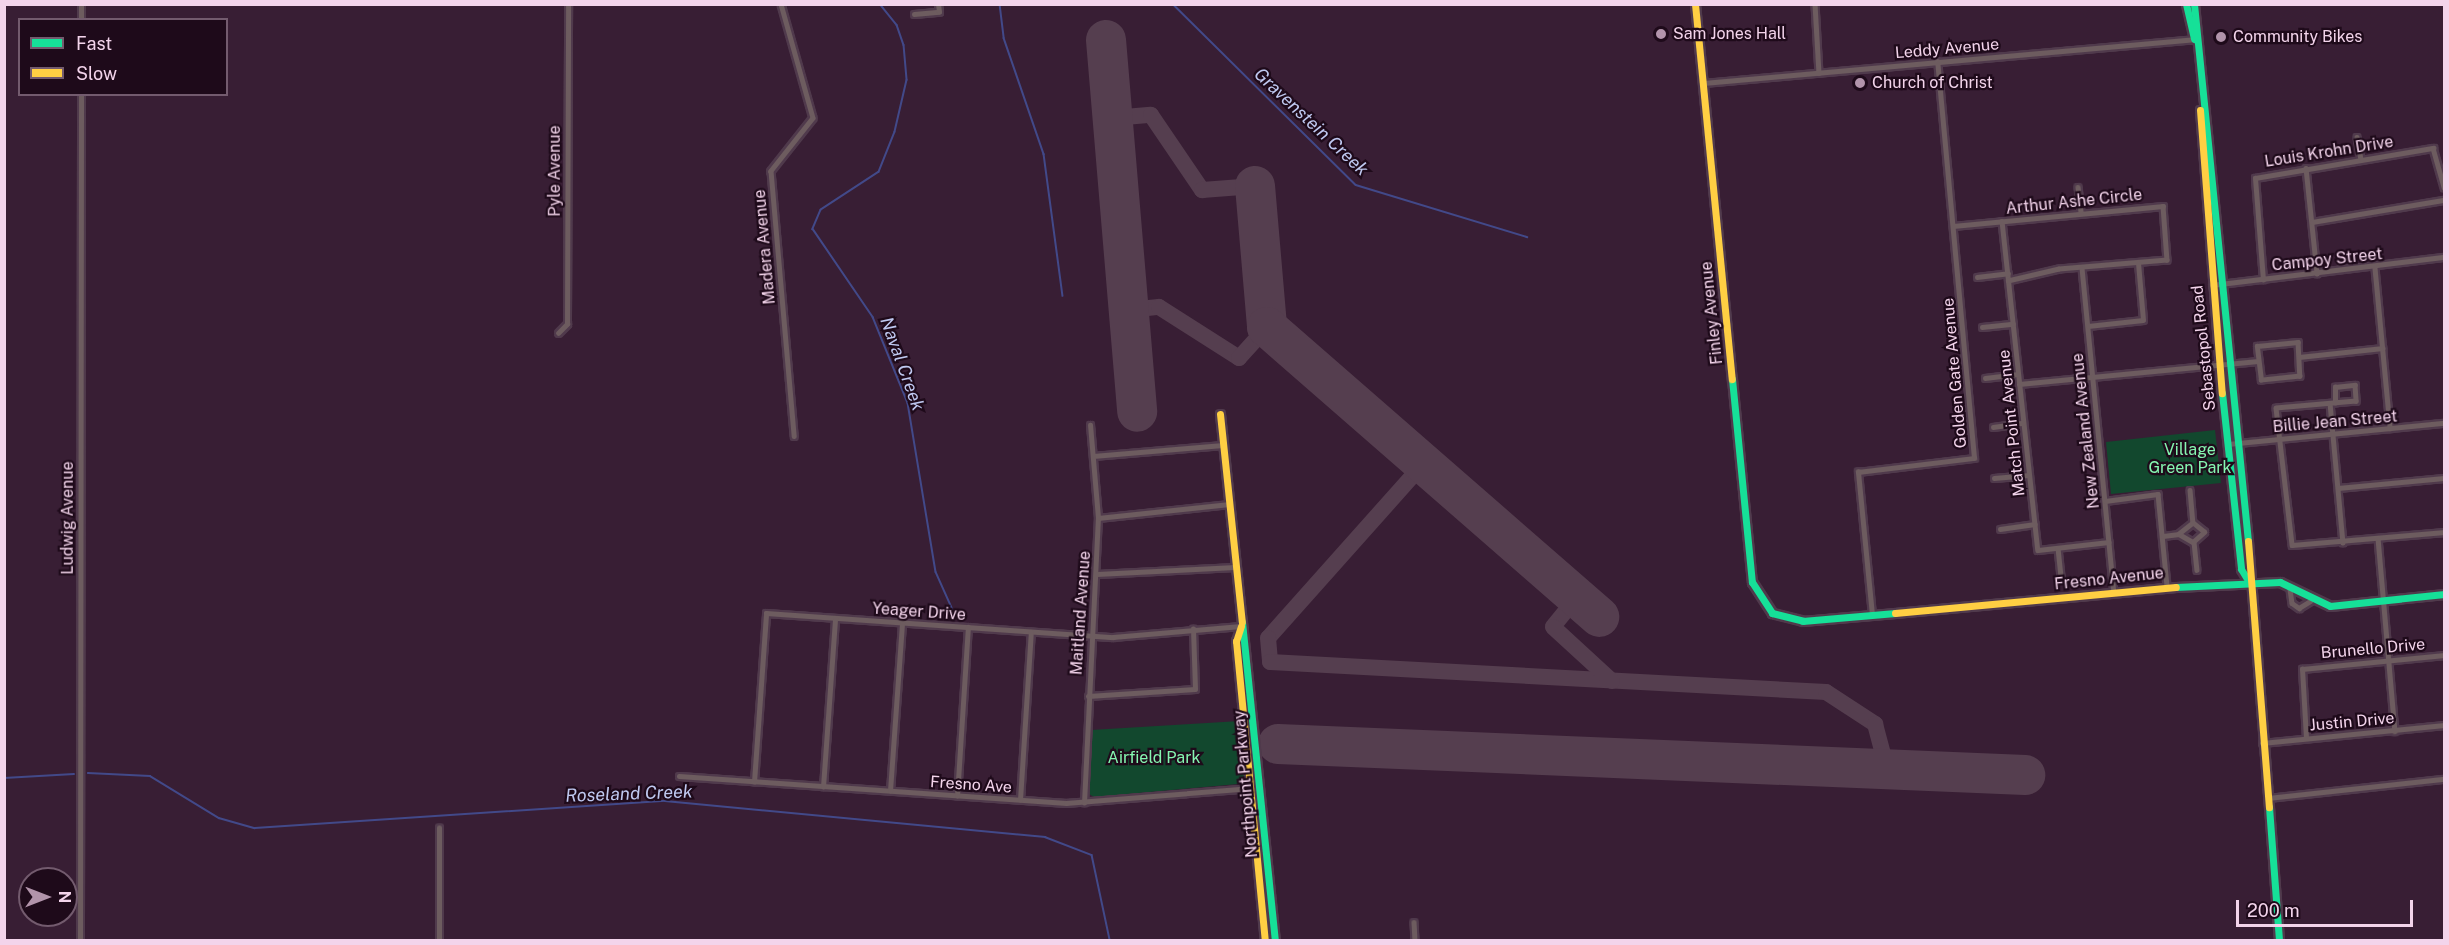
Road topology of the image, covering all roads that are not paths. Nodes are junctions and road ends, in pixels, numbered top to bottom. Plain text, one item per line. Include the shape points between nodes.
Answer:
1 (568, 4) edge
2 (782, 4) edge
3 (938, 4) edge
4 (1695, 4) edge
5 (1815, 4) edge
6 (2186, 4) edge
7 (2194, 4) edge
8 (914, 14) dead end
9 (2194, 39) junction
10 (1937, 62) junction
11 (1819, 73) junction
12 (1703, 83) junction
13 (81, 96) edge
14 (2200, 110) junction
15 (2356, 137) dead end
16 (2361, 159) junction
17 (2306, 168) junction
18 (2078, 187) dead end
19 (2445, 188) edge
20 (2445, 200) edge
21 (2081, 213) junction
22 (2002, 221) junction
23 (2312, 222) junction
24 (1953, 226) junction
25 (2445, 257) edge
26 (2138, 262) junction
27 (2082, 268) junction
28 (2375, 268) junction
29 (2007, 273) junction
30 (2317, 273) junction
31 (1977, 277) dead end
32 (2262, 280) junction
33 (2008, 281) junction
34 (2223, 284) junction
35 (2212, 285) junction
36 (2013, 324) junction
37 (2088, 326) junction
38 (1982, 327) dead end
39 (558, 333) dead end
40 (2383, 348) junction
41 (2299, 357) junction
42 (2258, 361) junction
43 (2231, 363) junction
44 (2219, 364) junction
45 (2018, 374) junction
46 (1985, 378) dead end
47 (2093, 378) junction
48 (2019, 384) junction
49 (2333, 403) junction
50 (1220, 414) dead end
51 (2023, 423) junction
52 (2445, 423) edge
53 (1090, 425) dead end
54 (1993, 427) dead end
55 (2390, 428) junction
56 (2333, 434) junction
57 (794, 436) dead end
58 (2279, 439) junction
59 (2239, 442) junction
60 (2228, 444) junction
61 (1223, 445) junction
62 (1093, 456) junction
63 (2029, 475) junction
64 (1994, 478) dead end
65 (2445, 478) edge
66 (2338, 488) junction
67 (2190, 490) dead end
68 (2105, 501) junction
69 (1229, 504) junction
70 (1098, 518) junction
71 (2193, 523) junction
72 (2035, 524) junction
73 (2000, 529) dead end
74 (2445, 532) edge
75 (2180, 534) junction
76 (2163, 536) junction
77 (2378, 538) junction
78 (2109, 542) junction
79 (2194, 542) junction
80 (2343, 542) junction
81 (2058, 548) junction
82 (1235, 567) junction
83 (2197, 570) dead end
84 (1097, 574) junction
85 (2061, 578) dead end
86 (2248, 580) junction
87 (2167, 586) junction
88 (2290, 589) junction
89 (2114, 592) junction
90 (2445, 594) edge
91 (2384, 600) junction
92 (2310, 601) junction
93 (1772, 613) joint
94 (1872, 615) junction
95 (835, 618) junction
96 (902, 622) junction
97 (1240, 626) junction
98 (968, 627) junction
99 (1193, 630) junction
100 (1031, 632) junction
101 (1092, 636) junction
102 (2445, 655) edge
103 (2389, 659) junction
104 (1088, 696) junction
105 (2445, 726) edge
106 (2395, 731) junction
107 (2306, 738) junction
108 (2262, 743) junction
109 (679, 777) dead end
110 (2445, 779) edge
111 (754, 782) junction
112 (823, 787) junction
113 (1251, 788) junction
114 (1260, 789) junction
115 (890, 791) junction
116 (957, 796) junction
117 (2266, 798) junction
118 (1020, 800) junction
119 (1084, 803) junction
120 (439, 828) dead end
121 (1414, 922) dead end
122 (80, 940) edge
123 (439, 940) edge
124 (1265, 940) edge
125 (1275, 940) edge
126 (1415, 940) edge
127 (2279, 940) edge

1 - 39 street, Pyle Avenue via 567,324
2 - 57 street, Madera Avenue via 813,118 771,171
3 - 8 street via 939,12
4 - 12 street, Finley Avenue
5 - 11 street
6 - 9 street, Sebastopol Road
7 - 9 street, Sebastopol Road
9 - 10 street, Leddy Avenue
9 - 14 street, Sebastopol Road
10 - 11 street, Leddy Avenue
10 - 24 street, Golden Gate Avenue
11 - 12 street, Leddy Avenue
12 - 93 street, Finley Avenue via 1752,582
13 - 122 street, Ludwig Avenue
14 - 34 street, Sebastopol Road
14 - 35 street, Sebastopol Road
15 - 16 street
16 - 17 street, Louis Krohn Drive
16 - 19 street, Louis Krohn Drive via 2433,148
17 - 23 street
17 - 32 street, Louis Krohn Drive via 2255,178
18 - 21 street
20 - 23 street
21 - 22 street, Arthur Ashe Circle
21 - 26 street, Arthur Ashe Circle via 2163,206 2167,260
22 - 24 street, Arthur Ashe Circle
22 - 29 street, Match Point Avenue
23 - 30 street
24 - 94 street, Golden Gate Avenue via 1974,458 1858,472
25 - 28 street, Campoy Street
26 - 27 street, Arthur Ashe Circle
26 - 37 street via 2143,321
27 - 33 street, Arthur Ashe Circle
27 - 37 street, New Zealand Avenue
28 - 30 street, Campoy Street
28 - 40 street
29 - 31 street
29 - 33 street, Match Point Avenue
30 - 32 street, Campoy Street
32 - 34 street, Campoy Street
33 - 36 street, Match Point Avenue
34 - 35 street, Campoy Street
34 - 43 street, Sebastopol Road
35 - 44 street, Sebastopol Road
36 - 38 street
36 - 45 street, Match Point Avenue
37 - 47 street, New Zealand Avenue
40 - 41 street
40 - 55 street
41 - 42 street via 2298,342 2257,346
41 - 42 street via 2300,376 2261,380
42 - 43 street
43 - 44 street
43 - 59 street, Sebastopol Road
44 - 47 street
44 - 60 street, Sebastopol Road
45 - 46 street
45 - 48 street, Match Point Avenue
47 - 48 street
47 - 68 street, New Zealand Avenue
48 - 51 street, Match Point Avenue
49 - 49 street via 2356,401 2355,385 2335,387
49 - 56 street
49 - 58 street via 2276,408
50 - 61 street, Northpoint Parkway
51 - 54 street
51 - 63 street, Match Point Avenue
52 - 55 street, Billie Jean Street
53 - 62 street, Maitland Avenue
55 - 56 street, Billie Jean Street
56 - 58 street, Billie Jean Street
56 - 66 street
58 - 59 street, Billie Jean Street
58 - 80 street via 2292,545
59 - 60 street, Billie Jean Street
59 - 86 street, Sebastopol Road
60 - 86 street, Sebastopol Road via 2241,569
61 - 62 street
61 - 69 street, Northpoint Parkway
62 - 70 street, Maitland Avenue
63 - 64 street
63 - 72 street, Match Point Avenue
65 - 66 street
66 - 80 street
67 - 71 street
68 - 76 street via 2158,494
68 - 78 street, New Zealand Avenue
69 - 70 street
69 - 82 street, Northpoint Parkway
70 - 84 street, Maitland Avenue
71 - 75 street
71 - 79 street via 2204,532
72 - 73 street
72 - 81 street, Match Point Avenue via 2038,550
74 - 77 street
75 - 76 street
75 - 79 street
76 - 87 street
77 - 80 street
77 - 91 street
78 - 81 street, Match Point Avenue
78 - 89 street, New Zealand Avenue
79 - 83 street
81 - 85 street
82 - 84 street
82 - 97 street, Northpoint Parkway
84 - 101 street, Maitland Avenue
86 - 87 street, Fresno Avenue
86 - 88 street, Fresno Avenue via 2273,581
86 - 108 street, Sebastopol Road
87 - 89 street, Fresno Avenue
88 - 92 street, Fresno Avenue
88 - 92 street via 2292,603 2299,608
89 - 94 street, Fresno Avenue
90 - 91 street, Fresno Avenue
91 - 92 street, Fresno Avenue via 2330,606
91 - 103 street
93 - 94 street, Fresno Avenue via 1803,621
95 - 96 street, Yeager Drive
95 - 111 street, Yeager Drive via 766,613
95 - 112 street
96 - 98 street, Yeager Drive
96 - 115 street
97 - 99 street, Yeager Drive
97 - 113 street, Northpoint Parkway via 1236,641
97 - 114 street, Northpoint Parkway
98 - 100 street, Yeager Drive
98 - 116 street
99 - 101 street, Yeager Drive
99 - 104 street via 1195,689
100 - 101 street, Yeager Drive
100 - 118 street
101 - 104 street, Maitland Avenue
102 - 103 street, Brunello Drive
103 - 106 street
103 - 107 street, Brunello Drive via 2302,669
104 - 119 street, Maitland Avenue
105 - 106 street, Justin Drive
106 - 107 street, Justin Drive
107 - 108 street, Justin Drive
108 - 117 street, Sebastopol Road
109 - 111 street, Fresno Ave
110 - 117 street
111 - 112 street, Fresno Ave
112 - 115 street, Fresno Ave
113 - 114 street, Fresno Ave
113 - 119 street, Fresno Ave
113 - 124 street, Northpoint Parkway
114 - 125 street, Northpoint Parkway
115 - 116 street, Fresno Ave
116 - 118 street, Fresno Ave
117 - 127 street, Sebastopol Road
118 - 119 street, Fresno Ave
120 - 123 street
121 - 126 street

